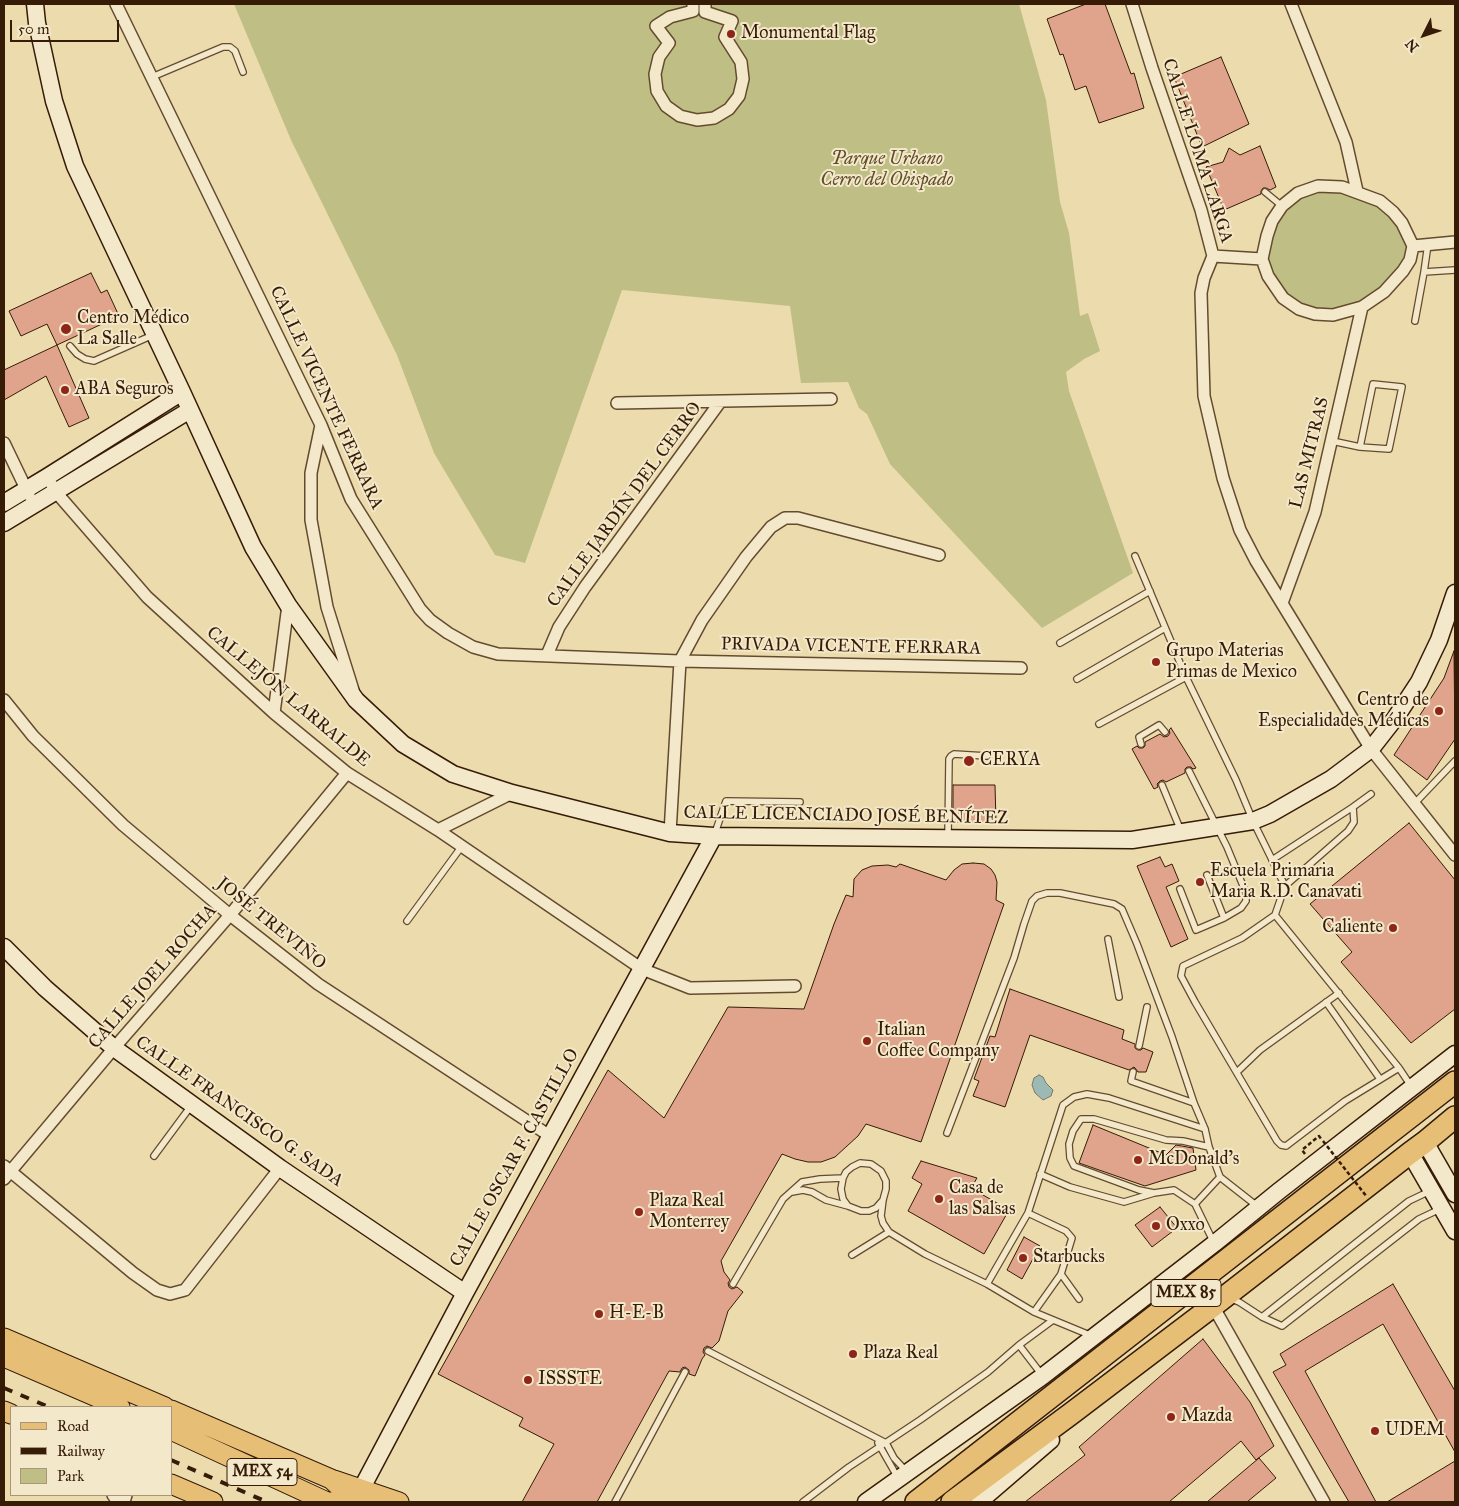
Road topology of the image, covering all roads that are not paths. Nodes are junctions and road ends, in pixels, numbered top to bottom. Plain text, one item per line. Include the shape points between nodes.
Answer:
1 (36, 4) edge
2 (116, 4) edge
3 (693, 4) edge
4 (705, 4) edge
5 (1132, 4) edge
6 (1291, 4) edge
7 (243, 72) dead end
8 (152, 77) junction
9 (1357, 191) junction
10 (1265, 192) dead end
11 (1282, 206) junction
12 (1455, 242) edge
13 (1428, 244) junction
14 (1413, 246) junction
15 (1213, 256) junction
16 (1262, 259) junction
17 (1455, 270) edge
18 (1424, 272) junction
19 (1362, 307) junction
20 (1415, 321) dead end
21 (155, 335) junction
22 (70, 346) dead end
23 (182, 392) junction
24 (831, 400) dead end
25 (720, 402) junction
26 (617, 403) dead end
27 (190, 410) junction
28 (321, 425) junction
29 (1332, 441) junction
30 (4, 443) edge
31 (1360, 447) junction
32 (51, 484) junction
33 (26, 490) junction
34 (4, 503) edge
35 (34, 505) junction
36 (4, 523) edge
37 (939, 555) dead end
38 (1135, 556) dead end
39 (1150, 591) junction
40 (1455, 593) edge
41 (1282, 603) junction
42 (288, 604) junction
43 (1165, 628) junction
44 (1060, 643) dead end
45 (547, 655) junction
46 (680, 661) junction
47 (1021, 668) dead end
48 (1186, 677) junction
49 (1077, 679) dead end
50 (4, 700) edge
51 (356, 700) junction
52 (274, 713) junction
53 (1099, 724) dead end
54 (1165, 732) dead end
55 (1141, 744) dead end
56 (1371, 749) junction
57 (987, 756) dead end
58 (1455, 761) edge
59 (1189, 771) dead end
60 (347, 773) junction
61 (1162, 784) dead end
62 (512, 793) junction
63 (1371, 794) dead end
64 (800, 802) dead end
65 (1415, 803) junction
66 (1353, 807) junction
67 (1253, 821) junction
68 (1217, 827) junction
69 (438, 830) junction
70 (670, 832) junction
71 (1182, 832) junction
72 (714, 836) junction
73 (948, 838) junction
74 (462, 846) junction
75 (1455, 855) edge
76 (1272, 860) junction
77 (1207, 875) dead end
78 (1285, 886) junction
79 (1180, 890) dead end
80 (230, 915) junction
81 (1275, 915) junction
82 (1224, 918) junction
83 (407, 921) dead end
84 (1108, 939) dead end
85 (4, 947) edge
86 (642, 969) junction
87 (795, 986) dead end
88 (1339, 993) junction
89 (1119, 996) dead end
90 (1326, 1002) junction
91 (1147, 1007) dead end
92 (1139, 1046) dead end
93 (114, 1048) junction
94 (1455, 1054) edge
95 (1399, 1068) junction
96 (1133, 1072) dead end
97 (1237, 1072) junction
98 (1380, 1079) junction
99 (1455, 1082) edge
100 (1412, 1088) junction
101 (1194, 1103) junction
102 (193, 1105) junction
103 (1455, 1117) edge
104 (1205, 1128) junction
105 (947, 1133) dead end
106 (550, 1136) junction
107 (1209, 1147) junction
108 (1417, 1147) junction
109 (154, 1156) dead end
110 (280, 1168) junction
111 (6, 1172) edge
112 (1040, 1174) junction
113 (1220, 1177) junction
114 (843, 1178) junction
115 (1432, 1190) junction
116 (790, 1192) junction
117 (1154, 1193) junction
118 (1455, 1194) edge
119 (883, 1200) junction
120 (1195, 1204) junction
121 (848, 1206) junction
122 (1259, 1208) junction
123 (1442, 1208) junction
124 (1028, 1212) junction
125 (1455, 1230) edge
126 (888, 1232) junction
127 (1215, 1244) junction
128 (852, 1256) dead end
129 (1062, 1274) junction
130 (733, 1284) dead end
131 (987, 1284) junction
132 (465, 1293) junction
133 (1079, 1299) dead end
134 (1219, 1301) junction
135 (1034, 1312) junction
136 (1262, 1317) junction
137 (1054, 1320) junction
138 (1094, 1337) junction
139 (4, 1338) edge
140 (1019, 1345) junction
141 (708, 1351) dead end
142 (4, 1357) edge
143 (684, 1372) dead end
144 (1043, 1376) junction
145 (118, 1406) edge
146 (162, 1406) edge
147 (172, 1410) edge
148 (1072, 1414) junction
149 (172, 1430) edge
150 (877, 1438) junction
151 (886, 1443) junction
152 (879, 1446) junction
153 (903, 1476) junction
154 (172, 1484) edge
155 (357, 1499) edge
156 (213, 1502) edge
157 (399, 1502) edge
158 (615, 1502) edge
159 (803, 1502) edge
160 (866, 1502) edge
161 (916, 1502) edge
162 (952, 1502) edge
163 (979, 1502) edge
164 (1324, 1502) edge

1 - 21 street, CALLE LICENCIADO JOSÉ BENÍTEZ via 54,101 75,166
2 - 8 street, CALLE VICENTE FERRARA
3 - 4 street via 693,11 670,17 656,26 670,43 659,57 655,74 658,91 666,106 680,116 697,120 714,118 729,109 739,96 743,79 741,62 725,37 732,21 704,12
5 - 15 street, CALLE LOMA LARGA via 1201,210
6 - 9 street via 1346,142
7 - 8 lane via 235,51 223,46
8 - 28 street, CALLE VICENTE FERRARA
9 - 11 street via 1318,186 1298,194
9 - 14 street via 1380,201 1393,212
10 - 11 lane
11 - 16 street via 1266,236
12 - 13 street
13 - 14 street
13 - 18 lane
14 - 19 street via 1410,260 1398,277 1384,292
15 - 16 street
15 - 41 street, CALLE LOMA LARGA via 1201,293 1204,396 1223,478 1240,530
16 - 19 street via 1268,276 1283,298 1298,309 1315,314 1333,314
17 - 18 lane
18 - 20 lane
19 - 29 street, LAS MITRAS
21 - 22 lane via 94,361 85,359
21 - 23 street, CALLE LICENCIADO JOSÉ BENÍTEZ
23 - 27 street, CALLE LICENCIADO JOSÉ BENÍTEZ
23 - 32 street
24 - 25 street
25 - 26 street
25 - 45 street, CALLE JARDÍN DEL CERRO via 584,587 559,627
27 - 32 street
27 - 42 street, CALLE LICENCIADO JOSÉ BENÍTEZ via 253,547
28 - 45 street, CALLE VICENTE FERRARA via 351,499 430,620 448,634 490,652
28 - 51 street via 311,473 311,520 327,607
29 - 31 lane
29 - 41 street, LAS MITRAS via 1315,512
30 - 33 street
31 - 31 lane via 1389,449 1402,387 1373,384
32 - 33 street
32 - 35 street
32 - 52 street, CALLEJÓN LARRALDE via 147,597
33 - 34 street
33 - 35 street
35 - 36 street
37 - 46 street via 798,518 785,518 771,527 746,557 702,620
38 - 39 lane
39 - 43 lane
39 - 44 lane
40 - 56 street, CALLE LICENCIADO JOSÉ BENÍTEZ via 1439,640 1419,682
41 - 56 street, CALLE LOMA LARGA
42 - 51 street, CALLE LICENCIADO JOSÉ BENÍTEZ
42 - 52 street
43 - 48 lane
43 - 49 lane
45 - 46 street, CALLE VICENTE FERRARA
46 - 47 street, PRIVADA VICENTE FERRARA
46 - 70 street
48 - 53 lane
48 - 67 lane
50 - 80 street, JOSÉ TREVIÑO via 33,736 123,826
51 - 62 street, CALLE LICENCIADO JOSÉ BENÍTEZ via 403,744 436,764 454,774
52 - 60 street, CALLEJÓN LARRALDE
54 - 55 lane via 1159,725 1139,737
56 - 65 street, CALLE LOMA LARGA
56 - 67 street, CALLE LICENCIADO JOSÉ BENÍTEZ via 1331,779
57 - 73 lane via 954,754 949,760
58 - 65 lane
59 - 68 lane
60 - 69 street, CALLEJÓN LARRALDE
60 - 80 street, CALLE JOEL ROCHA
61 - 71 lane
62 - 69 street
62 - 70 street, CALLE LICENCIADO JOSÉ BENÍTEZ
63 - 66 lane
64 - 72 lane via 726,801
65 - 75 street, CALLE LOMA LARGA
66 - 76 lane
66 - 78 lane via 1354,822 1348,831
67 - 68 street, CALLE LICENCIADO JOSÉ BENÍTEZ
67 - 76 lane
68 - 71 street, CALLE LICENCIADO JOSÉ BENÍTEZ
68 - 82 lane via 1246,893 1246,901 1241,908
69 - 74 street, CALLEJÓN LARRALDE
70 - 72 street, CALLE LICENCIADO JOSÉ BENÍTEZ
71 - 73 street, CALLE LICENCIADO JOSÉ BENÍTEZ via 1132,840
72 - 73 street, CALLE LICENCIADO JOSÉ BENÍTEZ
72 - 86 street, CALLE OSCAR F. CASTILLO
74 - 83 lane
74 - 86 street, CALLEJÓN LARRALDE
76 - 78 lane
77 - 82 lane
78 - 81 lane
79 - 82 lane via 1196,930
80 - 93 street, CALLE JOEL ROCHA
80 - 106 street, JOSÉ TREVIÑO via 318,984
81 - 88 lane
81 - 97 lane via 1242,938 1183,966 1181,976
84 - 89 lane
85 - 93 street, CALLE FRANCISCO G. SADA
86 - 87 street, CALLEJÓN LARRALDE via 690,988
86 - 106 street, CALLE OSCAR F. CASTILLO
88 - 90 lane
88 - 95 lane
90 - 97 lane via 1260,1050
90 - 98 lane
91 - 92 lane
93 - 102 street, CALLE FRANCISCO G. SADA
93 - 111 street, CALLE JOEL ROCHA
94 - 100 street, MEX 85
95 - 98 lane
95 - 100 lane
96 - 101 lane via 1131,1081
97 - 98 lane via 1277,1141 1286,1146
99 - 161 highway, MEX 85
100 - 122 street, MEX 85
101 - 104 lane
101 - 105 lane via 1122,909 1105,902 1041,893 1032,901 1014,958
102 - 109 lane
102 - 110 street, CALLE FRANCISCO G. SADA
103 - 108 highway, MEX 85
104 - 107 lane
104 - 112 lane via 1109,1098 1087,1094 1074,1097 1064,1105
106 - 132 street, CALLE OSCAR F. CASTILLO
107 - 113 lane
107 - 117 lane via 1166,1140 1094,1119 1081,1119 1069,1144 1074,1166
108 - 115 street
108 - 118 street
108 - 134 highway, MEX 85
110 - 111 street via 185,1290 170,1294 157,1290
110 - 132 street, CALLE FRANCISCO G. SADA
112 - 117 lane via 1070,1187 1124,1202
112 - 124 lane
113 - 120 lane
113 - 122 lane
114 - 116 lane via 802,1182
114 - 119 lane via 846,1172 860,1163 871,1164 881,1171 886,1181
114 - 121 lane via 841,1188
115 - 123 street
115 - 136 lane via 1409,1201
116 - 121 lane via 812,1192
116 - 130 lane
117 - 120 lane via 1174,1190
119 - 121 lane via 869,1211
119 - 126 lane via 881,1216
120 - 127 lane
122 - 127 street, MEX 85
123 - 125 street
123 - 136 lane via 1418,1219 1282,1326
124 - 129 lane via 1066,1231 1072,1238
124 - 131 lane
126 - 128 lane
126 - 131 lane
127 - 138 street, MEX 85
129 - 133 lane
129 - 135 lane
131 - 135 lane
132 - 155 street, CALLE OSCAR F. CASTILLO
134 - 136 lane via 1240,1302
134 - 148 highway, MEX 85
134 - 164 street
135 - 137 lane
137 - 138 lane
137 - 140 lane
138 - 144 street, MEX 85
139 - 146 main road
140 - 144 lane
140 - 151 lane via 988,1372
141 - 150 lane
142 - 145 main road
143 - 158 lane
144 - 153 street, MEX 85
147 - 155 main road, MEX 54 via 331,1479
148 - 162 highway, MEX 85
148 - 163 street via 1057,1434
149 - 155 main road, MEX 54 via 327,1502
150 - 151 lane
150 - 152 lane
151 - 152 lane
151 - 153 lane
152 - 153 lane
152 - 159 lane
153 - 160 street, MEX 85
154 - 156 main road, MEX 54
155 - 157 main road

